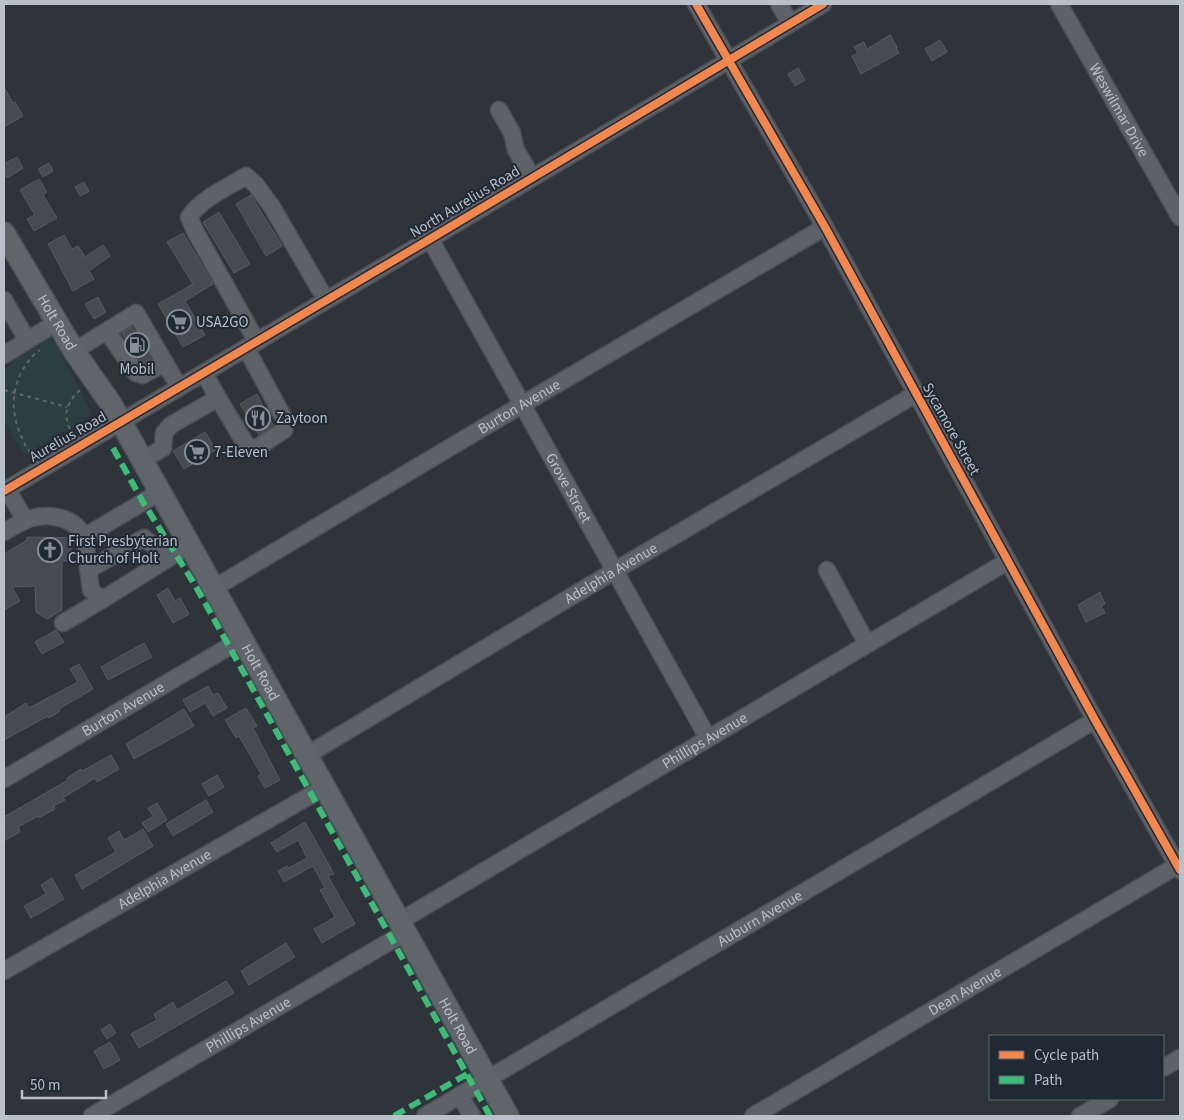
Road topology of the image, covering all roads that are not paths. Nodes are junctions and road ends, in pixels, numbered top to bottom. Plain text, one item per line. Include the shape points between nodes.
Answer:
1 (779, 4) edge
2 (823, 4) edge
3 (1059, 4) edge
4 (700, 5) edge
5 (790, 23) junction
6 (728, 60) junction
7 (499, 110) dead end
8 (532, 177) junction
9 (1180, 217) edge
10 (825, 227) junction
11 (4, 233) edge
12 (430, 239) junction
13 (4, 300) edge
14 (326, 300) junction
15 (57, 322) junction
16 (107, 331) junction
17 (27, 340) junction
18 (251, 345) junction
19 (74, 351) junction
20 (4, 354) edge
21 (166, 363) junction
22 (204, 373) junction
23 (180, 387) junction
24 (916, 394) junction
25 (164, 396) junction
26 (218, 398) junction
27 (523, 404) junction
28 (178, 421) junction
29 (121, 422) junction
30 (142, 460) junction
31 (5, 490) edge
32 (160, 492) junction
33 (26, 520) junction
34 (4, 532) edge
35 (84, 536) junction
36 (190, 545) junction
37 (169, 558) junction
38 (1008, 561) junction
39 (88, 570) junction
40 (828, 570) dead end
41 (614, 571) junction
42 (214, 588) junction
43 (105, 598) junction
44 (63, 623) dead end
45 (242, 639) junction
46 (867, 644) junction
47 (1094, 720) junction
48 (708, 738) junction
49 (307, 755) junction
50 (4, 779) edge
51 (325, 787) junction
52 (1179, 867) edge
53 (403, 927) junction
54 (4, 971) edge
55 (1180, 1058) edge
56 (1164, 1067) edge
57 (488, 1080) junction
58 (460, 1096) junction
59 (1108, 1100) edge
60 (92, 1116) edge
61 (425, 1116) edge
62 (472, 1116) edge
63 (508, 1116) edge
64 (752, 1116) edge
65 (1080, 1116) edge

1 - 5 street
2 - 5 street, North Aurelius Road
3 - 9 street, Weswilmar Drive
4 - 6 street, Sycamore Street
5 - 6 street, North Aurelius Road
6 - 8 street, North Aurelius Road
6 - 10 street, Sycamore Street
7 - 8 street
8 - 12 street, North Aurelius Road
10 - 24 street, Sycamore Street
10 - 27 street, Burton Avenue
11 - 15 main road, Holt Road
12 - 14 street, North Aurelius Road
12 - 27 street, Grove Street
13 - 17 street
14 - 18 street, North Aurelius Road
14 - 18 street via 272,208 246,176 197,206 189,217
15 - 17 street
15 - 19 main road, Holt Road
16 - 19 street
16 - 21 street via 136,373 143,374
16 - 21 street via 136,313
17 - 20 street
18 - 22 street, North Aurelius Road
18 - 26 street via 285,420 281,433 258,447 248,448
19 - 29 main road, Holt Road
21 - 23 street
22 - 23 street, North Aurelius Road
22 - 26 street
23 - 25 street, North Aurelius Road
24 - 38 street, Sycamore Street
24 - 41 street, Adelphia Avenue
25 - 28 street
25 - 29 street, North Aurelius Road
26 - 28 street
27 - 41 street, Grove Street
27 - 42 street, Burton Avenue
28 - 30 street via 164,432 163,448
29 - 30 main road, Holt Road
29 - 31 street, Aurelius Road
30 - 32 main road, Holt Road
31 - 33 street
32 - 35 street
32 - 36 main road, Holt Road
33 - 34 street
33 - 35 street via 45,516 64,519
35 - 39 street
36 - 37 street
36 - 42 main road, Holt Road
37 - 39 street via 144,538
37 - 43 street
38 - 46 street, Phillips Avenue
38 - 47 street, Sycamore Street
39 - 43 street via 91,590
40 - 46 street
41 - 48 street, Grove Street
41 - 49 street, Adelphia Avenue
42 - 45 main road, Holt Road
43 - 44 street
45 - 49 main road, Holt Road
45 - 50 street, Burton Avenue
46 - 48 street, Phillips Avenue
47 - 52 street, Sycamore Street
47 - 57 street, Auburn Avenue
48 - 53 street, Phillips Avenue
49 - 51 main road, Holt Road
51 - 53 main road, Holt Road
51 - 54 street, Adelphia Avenue
52 - 64 street, Dean Avenue
53 - 57 main road, Holt Road
53 - 60 street, Phillips Avenue
55 - 56 street
57 - 58 street, Auburn Avenue
57 - 63 main road, Holt Road
58 - 61 street, Auburn Avenue
58 - 62 street
59 - 65 street

